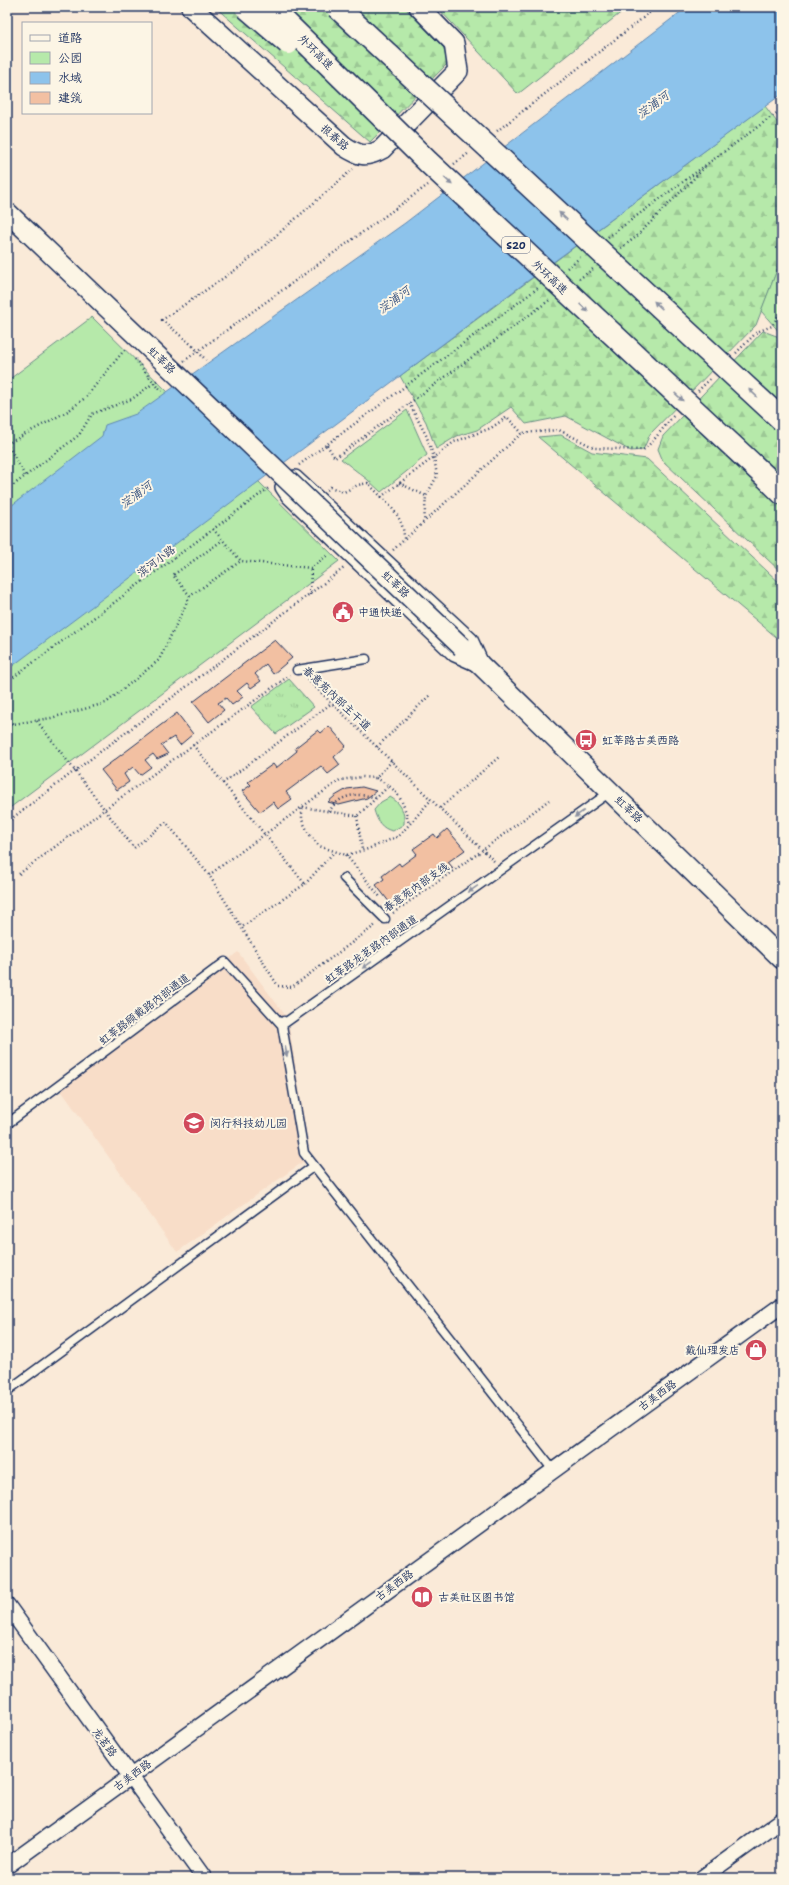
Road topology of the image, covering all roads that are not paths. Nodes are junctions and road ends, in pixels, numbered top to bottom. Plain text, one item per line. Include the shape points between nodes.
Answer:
1 (191, 7) edge
2 (246, 7) edge
3 (270, 7) edge
4 (338, 7) edge
5 (360, 7) edge
6 (419, 7) edge
7 (466, 125) junction
8 (431, 171) junction
9 (7, 212) edge
10 (782, 420) edge
11 (774, 486) edge
12 (366, 659) dead end
13 (482, 666) junction
14 (297, 670) road end
15 (610, 792) junction
16 (344, 878) dead end
17 (385, 919) road end
18 (782, 959) edge
19 (286, 1017) dead end
20 (282, 1025) junction
21 (7, 1124) edge
22 (314, 1166) junction
23 (782, 1305) edge
24 (7, 1391) edge
25 (553, 1470) junction
26 (7, 1605) edge
27 (130, 1776) junction
28 (782, 1820) edge
29 (7, 1866) edge
30 (204, 1878) edge
31 (702, 1878) edge

1 - 6 street, 报春路 via 344,146 354,153 363,155 382,149 458,71 454,43
2 - 8 highway, bridge
3 - 8 highway, 外环高速 / S20, bridge
4 - 7 highway, bridge
5 - 7 highway, bridge
10 -> 7 highway, bridge
8 -> 11 highway, 外环高速 / S20, bridge
9 - 13 street, 虹莘路, bridge
12 - 14 lane
13 - 13 street via 470,640 295,478 283,487 289,496 455,654
13 - 15 street, 虹莘路
15 - 18 street, 虹莘路
15 -> 20 lane, 虹莘路龙茗路内部通道
16 - 17 lane
19 - 20 lane
20 - 21 lane, 虹莘路顾戴路内部通道 via 226,962
20 -> 22 lane via 304,1153
22 - 24 lane
22 - 25 lane
23 - 25 street, 古美西路
25 - 27 street, 古美西路
26 - 27 street, 龙茗路
27 - 29 street, 古美西路
27 - 30 street, 龙茗路
28 - 31 street

